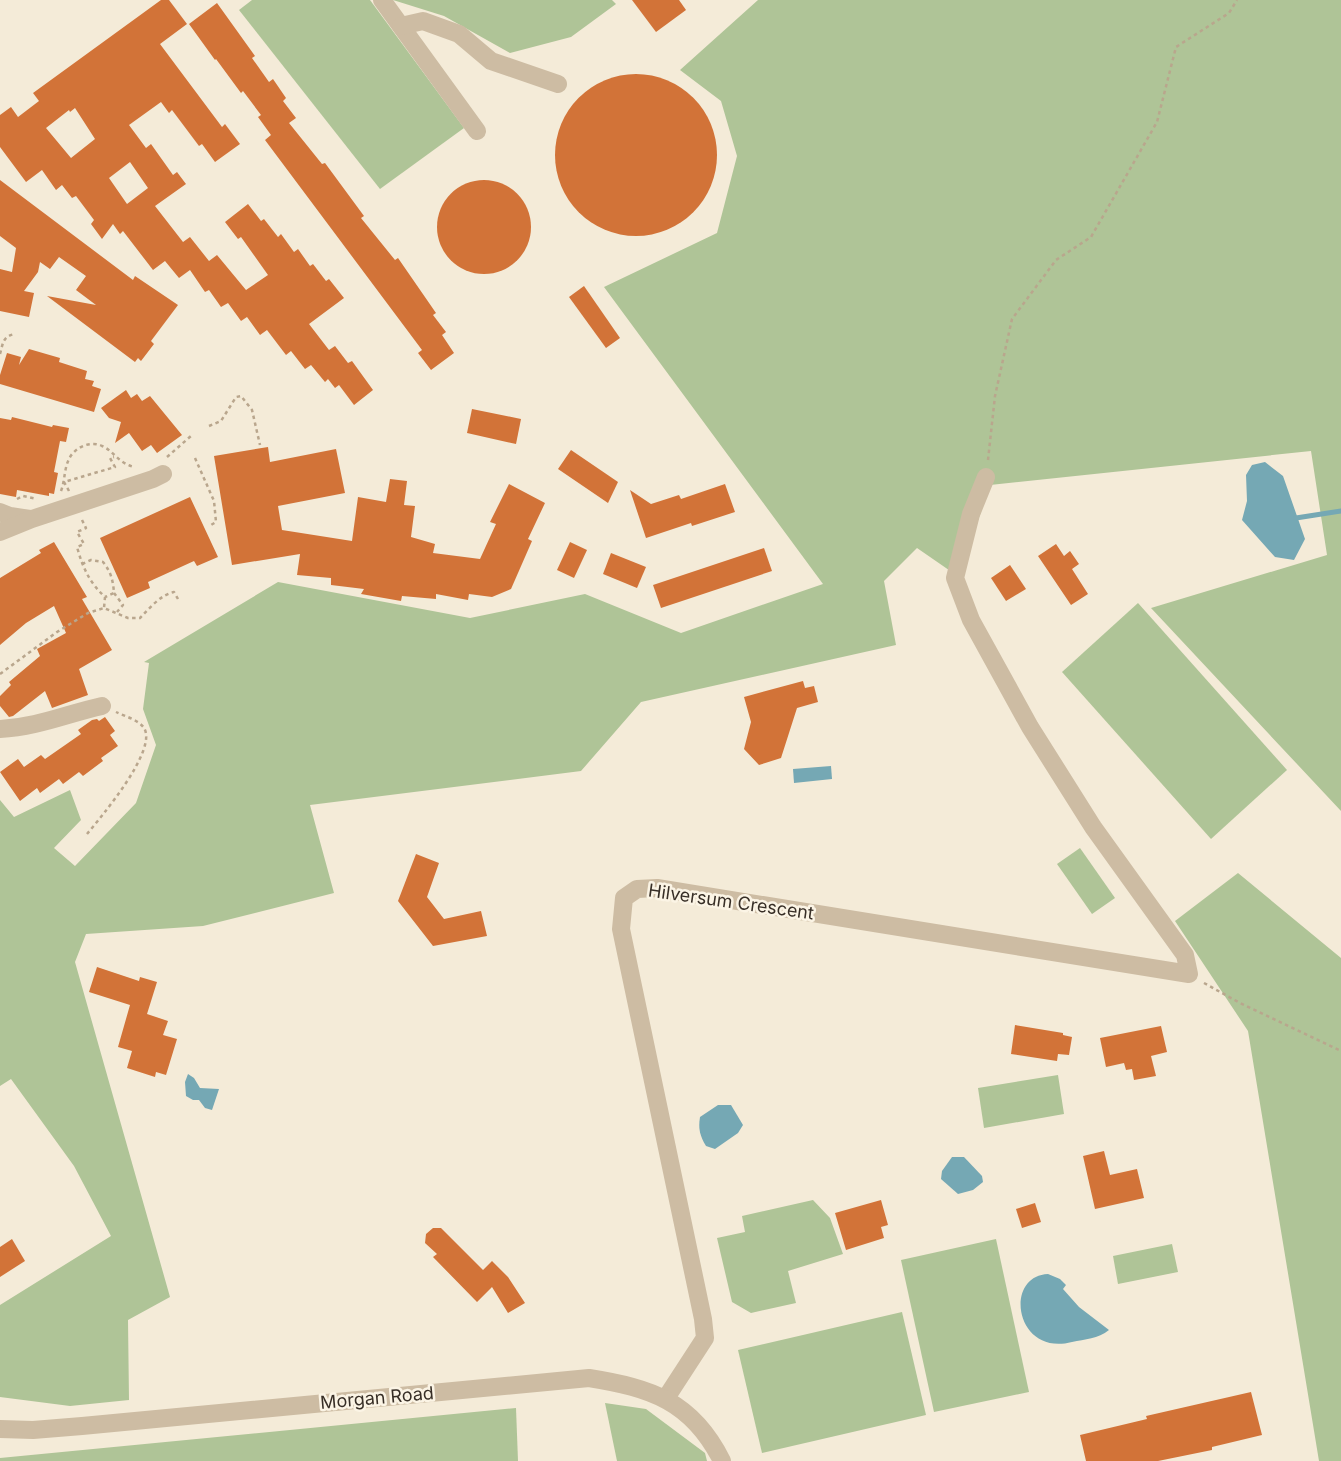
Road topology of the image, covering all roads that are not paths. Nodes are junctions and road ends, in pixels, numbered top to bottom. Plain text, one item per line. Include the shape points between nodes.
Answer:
1 (382, 0) edge
2 (401, 26) junction
3 (558, 84) dead end
4 (477, 131) dead end
5 (164, 466) road end
6 (986, 477) road end
7 (6, 507) edge
8 (32, 519) junction
9 (0, 532) edge
10 (102, 706) road end
11 (0, 729) edge
12 (666, 1398) junction
13 (0, 1429) edge
14 (722, 1461) edge

1 - 2 street
2 - 3 street via 424,21 459,34 491,61
2 - 4 street
5 - 8 street via 145,482
6 - 12 street, Hilversum Crescent via 955,578 971,621 1093,827 1185,955 1189,974 657,888 637,889 624,898 621,929 704,1319 705,1338
7 - 8 street via 10,516
8 - 9 street
10 - 11 street via 52,722
12 - 13 street, Morgan Road via 589,1378 82,1426
12 - 14 street, Morgan Road via 711,1440

